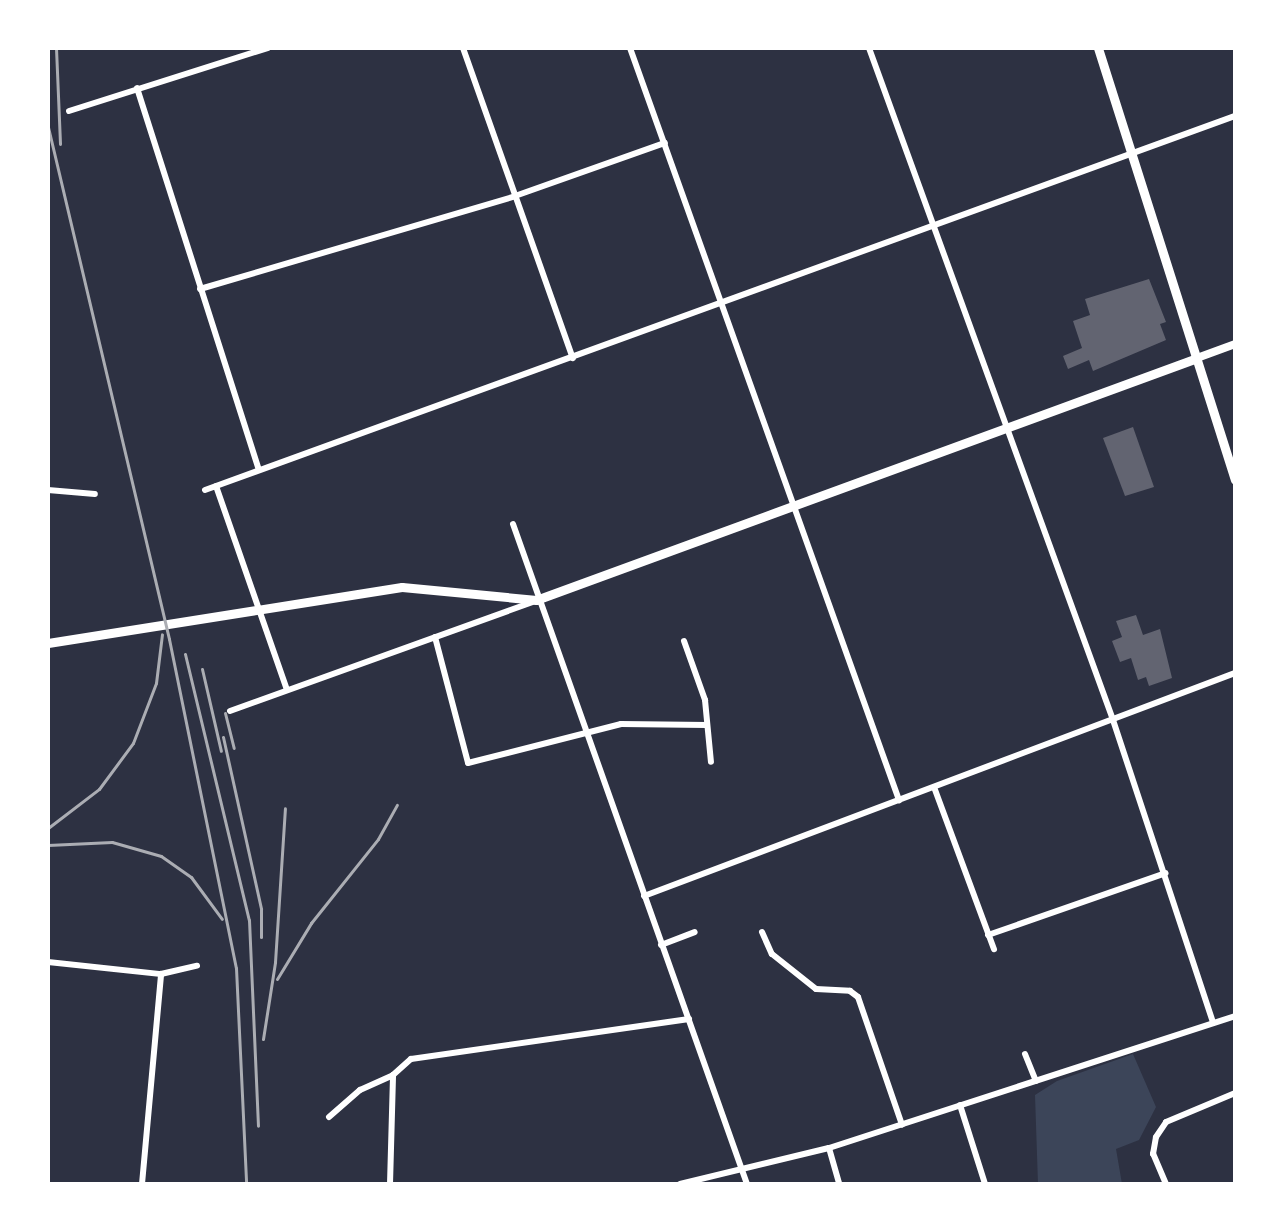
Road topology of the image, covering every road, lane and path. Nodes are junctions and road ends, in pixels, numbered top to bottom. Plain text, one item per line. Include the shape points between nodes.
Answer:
1 (268, 48) edge
2 (463, 48) edge
3 (630, 48) edge
4 (869, 48) edge
5 (1098, 48) edge
6 (243, 52) edge
7 (137, 88) junction
8 (69, 111) dead end
9 (1235, 116) edge
10 (665, 143) junction
11 (1134, 156) junction
12 (515, 196) junction
13 (935, 228) junction
14 (200, 289) junction
15 (722, 304) junction
16 (1235, 344) edge
17 (573, 358) junction
18 (1197, 358) junction
19 (1008, 430) junction
20 (259, 470) junction
21 (1235, 480) edge
22 (216, 486) junction
23 (48, 490) edge
24 (205, 490) dead end
25 (95, 494) dead end
26 (794, 507) junction
27 (513, 524) dead end
28 (536, 600) junction
29 (258, 609) junction
30 (435, 637) junction
31 (684, 641) dead end
32 (48, 643) edge
33 (1235, 673) edge
34 (287, 690) junction
35 (230, 711) dead end
36 (1113, 720) junction
37 (707, 725) junction
38 (586, 734) junction
39 (711, 762) dead end
40 (934, 787) junction
41 (899, 800) junction
42 (1166, 873) junction
43 (644, 896) junction
44 (695, 932) dead end
45 (762, 932) dead end
46 (988, 935) junction
47 (661, 945) junction
48 (994, 949) dead end
49 (48, 962) edge
50 (197, 966) dead end
51 (161, 974) junction
52 (1235, 1016) edge
53 (689, 1019) junction
54 (1213, 1023) junction
55 (1025, 1054) dead end
56 (393, 1075) junction
57 (1036, 1081) junction
58 (1235, 1093) edge
59 (960, 1105) junction
60 (329, 1117) dead end
61 (902, 1125) junction
62 (829, 1148) junction
63 (744, 1173) junction
64 (142, 1184) edge
65 (390, 1184) edge
66 (680, 1184) edge
67 (747, 1184) edge
68 (839, 1184) edge
69 (985, 1184) edge
70 (1166, 1184) edge

1 - 6 street
2 - 12 street
3 - 10 street
4 - 13 street
5 - 11 main road
6 - 7 street
7 - 8 street
7 - 14 street
9 - 11 street
10 - 12 street
10 - 15 street
11 - 13 street
11 - 18 main road
12 - 14 street
12 - 17 street
13 - 15 street
13 - 19 street
14 - 20 street
15 - 17 street
15 - 26 street
16 - 18 main road
17 - 20 street
18 - 19 main road
18 - 21 main road
19 - 26 main road
19 - 36 street
20 - 22 street
22 - 24 street
22 - 29 street
23 - 25 street
26 - 28 main road
26 - 41 street
27 - 28 street
28 - 29 main road via 402,587
28 - 30 street
28 - 38 street
29 - 32 main road
29 - 34 street
30 - 34 street
30 - 38 street via 468,763
31 - 37 street via 705,700
33 - 36 street
34 - 35 street
36 - 40 street
36 - 42 street
37 - 38 street via 621,724
37 - 39 street
38 - 43 street
40 - 41 street
40 - 46 street
41 - 43 street
42 - 46 street
42 - 54 street
43 - 47 street
44 - 47 street
45 - 61 street via 772,954 816,989 850,991 858,997
46 - 48 street
47 - 53 street
49 - 51 street
50 - 51 street
51 - 64 street
52 - 54 street
53 - 56 street via 411,1059
53 - 63 street
54 - 57 street
55 - 57 street
56 - 60 street via 360,1090
56 - 65 street
57 - 59 street
58 - 70 street via 1166,1122 1153,1154
59 - 61 street
59 - 69 street
61 - 62 street
62 - 63 street
62 - 68 street
63 - 66 street
63 - 67 street

